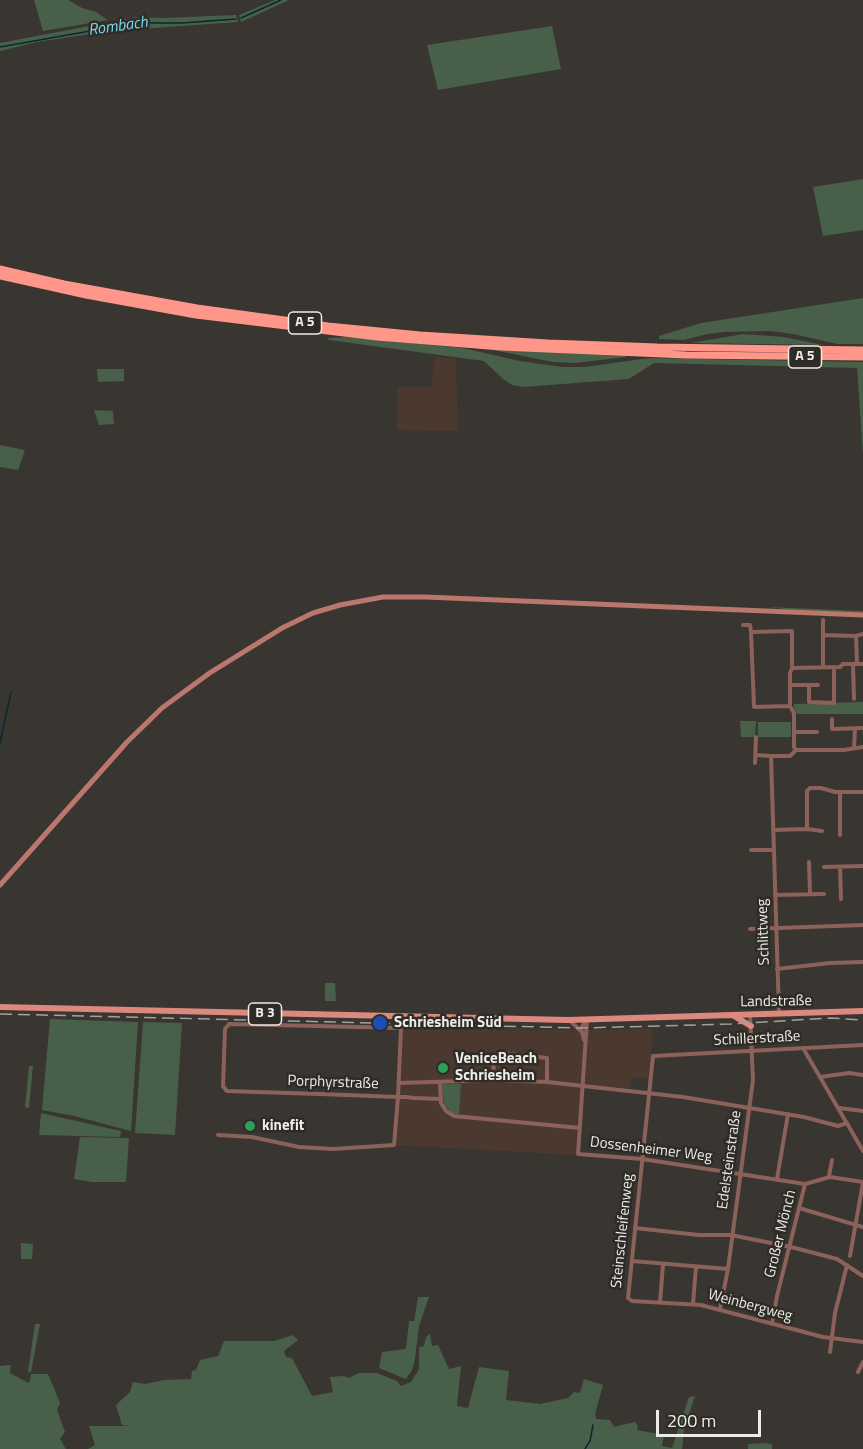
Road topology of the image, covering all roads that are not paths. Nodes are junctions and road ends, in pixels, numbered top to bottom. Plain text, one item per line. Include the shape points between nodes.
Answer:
1 (0, 269) edge
2 (0, 276) edge
3 (863, 350) edge
4 (863, 357) edge
5 (863, 615) edge
6 (823, 620) dead end
7 (744, 625) dead end
8 (792, 631) junction
9 (798, 631) dead end
10 (751, 632) junction
11 (863, 634) edge
12 (823, 635) junction
13 (856, 636) junction
14 (858, 664) edge
15 (823, 667) junction
16 (834, 667) junction
17 (792, 668) junction
18 (790, 685) junction
19 (809, 685) junction
20 (818, 685) dead end
21 (854, 699) dead end
22 (790, 706) junction
23 (832, 718) dead end
24 (863, 728) edge
25 (855, 729) junction
26 (794, 732) junction
27 (817, 732) dead end
28 (756, 737) dead end
29 (863, 747) edge
30 (854, 748) junction
31 (796, 750) junction
32 (756, 755) junction
33 (771, 756) junction
34 (755, 763) dead end
35 (840, 792) junction
36 (863, 792) edge
37 (807, 829) junction
38 (773, 830) junction
39 (822, 831) dead end
40 (840, 835) dead end
41 (751, 850) dead end
42 (774, 850) junction
43 (809, 862) dead end
44 (863, 866) edge
45 (824, 867) dead end
46 (840, 867) junction
47 (0, 885) edge
48 (810, 894) junction
49 (824, 894) dead end
50 (775, 895) junction
51 (841, 899) dead end
52 (863, 925) edge
53 (776, 927) junction
54 (750, 929) dead end
55 (863, 962) edge
56 (777, 969) junction
57 (0, 1006) edge
58 (863, 1011) edge
59 (778, 1013) junction
60 (732, 1014) junction
61 (750, 1014) junction
62 (586, 1019) junction
63 (568, 1020) junction
64 (751, 1026) junction
65 (581, 1032) junction
66 (586, 1044) junction
67 (863, 1046) edge
68 (803, 1048) junction
69 (753, 1051) junction
70 (653, 1056) joint
71 (863, 1075) edge
72 (820, 1077) junction
73 (493, 1080) junction
74 (547, 1082) junction
75 (399, 1083) junction
76 (440, 1083) junction
77 (583, 1086) junction
78 (649, 1093) junction
79 (398, 1097) junction
80 (441, 1099) junction
81 (750, 1108) junction
82 (838, 1108) junction
83 (863, 1111) edge
84 (788, 1114) junction
85 (847, 1123) junction
86 (580, 1128) junction
87 (218, 1135) dead end
88 (863, 1151) edge
89 (642, 1159) junction
90 (832, 1160) dead end
91 (740, 1173) junction
92 (830, 1177) junction
93 (777, 1179) junction
94 (863, 1182) edge
95 (805, 1184) junction
96 (799, 1208) junction
97 (854, 1223) junction
98 (863, 1227) edge
99 (635, 1228) junction
100 (731, 1235) junction
101 (791, 1247) junction
102 (850, 1256) dead end
103 (632, 1261) junction
104 (663, 1264) junction
105 (847, 1265) junction
106 (696, 1266) junction
107 (728, 1269) junction
108 (863, 1276) edge
109 (629, 1301) joint
110 (660, 1303) junction
111 (693, 1304) junction
112 (720, 1309) junction
113 (772, 1324) junction
114 (833, 1338) junction
115 (863, 1342) edge
116 (830, 1352) dead end
117 (863, 1362) edge
118 (858, 1372) dead end

1 - 3 highway, A 5 via 197,308 420,335 614,346
2 - 4 highway, A 5 via 196,315 367,336 501,347 686,355
5 - 47 street via 399,596 322,610 265,637 162,708
6 - 12 street
7 - 10 street via 750,625
8 - 9 street
8 - 10 street
8 - 17 street
10 - 22 street via 754,707
11 - 13 street
12 - 13 street
12 - 15 street
13 - 14 street
14 - 16 street
14 - 21 street
15 - 16 street
15 - 17 street
16 - 19 street via 834,703 809,702
17 - 18 street
18 - 19 street
18 - 22 street
19 - 20 street
22 - 26 street
23 - 25 street via 832,729
24 - 25 street
25 - 30 street
26 - 27 street
26 - 31 street
28 - 32 street
29 - 30 street
30 - 31 street
31 - 33 street via 790,756
32 - 33 street
32 - 34 street
33 - 38 street, Schlittweg
35 - 36 street
35 - 37 street via 808,789
35 - 40 street
37 - 38 street
37 - 39 street
38 - 42 street, Schlittweg
41 - 42 street
42 - 50 street, Schlittweg
43 - 48 street
44 - 46 street
45 - 46 street
46 - 51 street
48 - 49 street
48 - 50 street
50 - 53 street, Schlittweg
52 - 53 street
53 - 54 street
53 - 56 street, Schlittweg
55 - 56 street
56 - 59 street, Schlittweg
57 - 63 main road, B 3
58 - 59 main road, Landstraße / B 3
59 - 61 main road, Landstraße / B 3
60 - 61 main road, Landstraße / B 3
60 - 62 main road, Landstraße / B 3
60 - 64 main road
61 - 64 street, Edelsteinstraße
62 - 63 main road, B 3
62 - 65 street
62 - 66 street
63 - 65 street
64 - 69 street, Edelsteinstraße
65 - 66 street
66 - 77 street
67 - 68 street, Schillerstraße
68 - 69 street, Schillerstraße
68 - 72 street
69 - 70 street, Schillerstraße
69 - 81 street, Edelsteinstraße
70 - 78 street, Steinschleifenweg
71 - 72 street
72 - 82 street
73 - 74 street
73 - 74 street via 494,1057 502,1053 547,1058
73 - 76 street
74 - 77 street
75 - 76 street
75 - 79 street
75 - 79 street, Porphyrstraße via 401,1028 229,1024 225,1029 227,1091
76 - 80 street
77 - 78 street
77 - 86 street
78 - 81 street
78 - 89 street, Steinschleifenweg
79 - 80 street, Porphyrstraße
79 - 87 street via 394,1145 321,1149
80 - 86 street via 446,1111 454,1116
81 - 84 street
81 - 91 street, Edelsteinstraße
82 - 83 street
82 - 85 street
84 - 85 street via 838,1126
84 - 93 street
85 - 88 street
86 - 89 street, Dossenheimer Weg via 578,1154
89 - 91 street, Dossenheimer Weg
89 - 99 street, Steinschleifenweg
90 - 92 street
91 - 93 street, Dossenheimer Weg
91 - 100 street, Edelsteinstraße
92 - 94 street, Dossenheimer Weg
92 - 95 street, Dossenheimer Weg
93 - 95 street, Dossenheimer Weg
94 - 97 street
95 - 96 street, Großer Mönch
96 - 97 street
96 - 101 street, Großer Mönch
97 - 98 street
97 - 102 street
99 - 100 street
99 - 103 street, Steinschleifenweg
100 - 101 street
100 - 107 street, Edelsteinstraße
101 - 105 street
101 - 113 street, Großer Mönch
103 - 104 street
103 - 109 street, Steinschleifenweg
104 - 106 street
104 - 110 street
105 - 108 street
105 - 114 street via 836,1306
106 - 107 street
106 - 111 street
107 - 112 street, Edelsteinstraße
109 - 110 street, Weinbergweg
110 - 111 street, Weinbergweg
111 - 112 street, Weinbergweg
112 - 113 street, Weinbergweg
113 - 114 street, Weinbergweg
114 - 115 street, Weinbergweg
114 - 116 street
117 - 118 street

